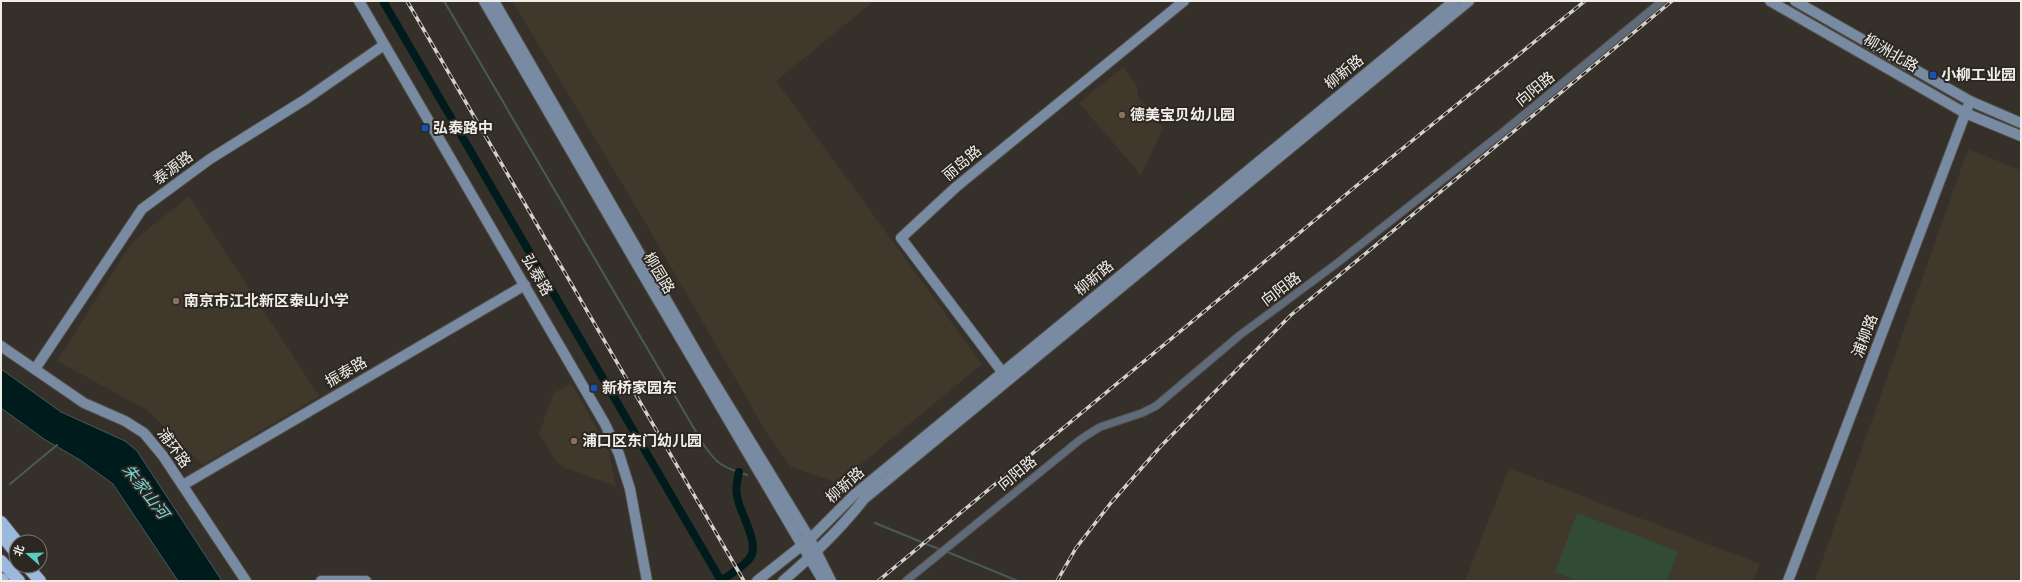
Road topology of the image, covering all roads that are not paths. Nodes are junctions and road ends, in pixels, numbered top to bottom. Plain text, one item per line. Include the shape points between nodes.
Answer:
1 (359, 1) edge
2 (484, 1) edge
3 (494, 1) edge
4 (1184, 1) edge
5 (1454, 1) edge
6 (1469, 1) edge
7 (1662, 1) edge
8 (1770, 1) edge
9 (1795, 1) edge
10 (384, 45) junction
11 (1970, 101) junction
12 (1965, 113) junction
13 (2021, 123) edge
14 (2021, 136) edge
15 (525, 285) junction
16 (1, 346) edge
17 (35, 369) junction
18 (1005, 377) junction
19 (183, 485) junction
20 (1, 522) edge
21 (11, 534) edge
22 (1, 535) edge
23 (806, 542) junction
24 (1, 543) edge
25 (8, 543) edge
26 (8, 551) edge
27 (813, 555) junction
28 (1, 561) edge
29 (19, 581) edge
30 (246, 581) edge
31 (321, 581) edge
32 (366, 581) edge
33 (646, 581) edge
34 (757, 581) edge
35 (783, 581) edge
36 (823, 581) edge
37 (831, 581) edge
38 (906, 581) edge
39 (1788, 581) edge

1 - 10 street, 弘泰路
2 - 23 street, 柳园路 via 639,268
3 - 23 street, 柳园路
4 - 18 street, 丽岛路 via 956,187 901,238
5 - 18 street, 柳新路
6 - 18 street, 柳新路
7 - 38 street, 向阳路 via 1456,170 1240,336 1156,406 1100,428 1081,439
8 - 12 street, 柳洲北路
9 - 11 street, 柳洲北路
10 - 15 street, 弘泰路
10 - 17 street, 泰源路 via 306,99 210,159 142,209
11 - 12 street, 浦柳路
11 - 13 street, 柳洲北路
12 - 14 street, 柳洲北路
12 - 39 street, 浦柳路
15 - 19 street, 振泰路
15 - 33 street, 弘泰路 via 589,395 619,454 630,489
16 - 17 street, 浦环路
17 - 19 street, 浦环路 via 84,403 125,420 144,433
18 - 23 street, 柳新路 via 855,494
18 - 27 street, 柳新路 via 864,499 842,527
19 - 30 street, 浦环路
20 - 21 highway
22 - 25 highway
23 - 27 street
23 - 34 street, 柳新路
24 - 26 street
27 - 35 street, 柳新路
27 - 36 street
27 - 37 street
28 - 29 highway
31 - 32 street

